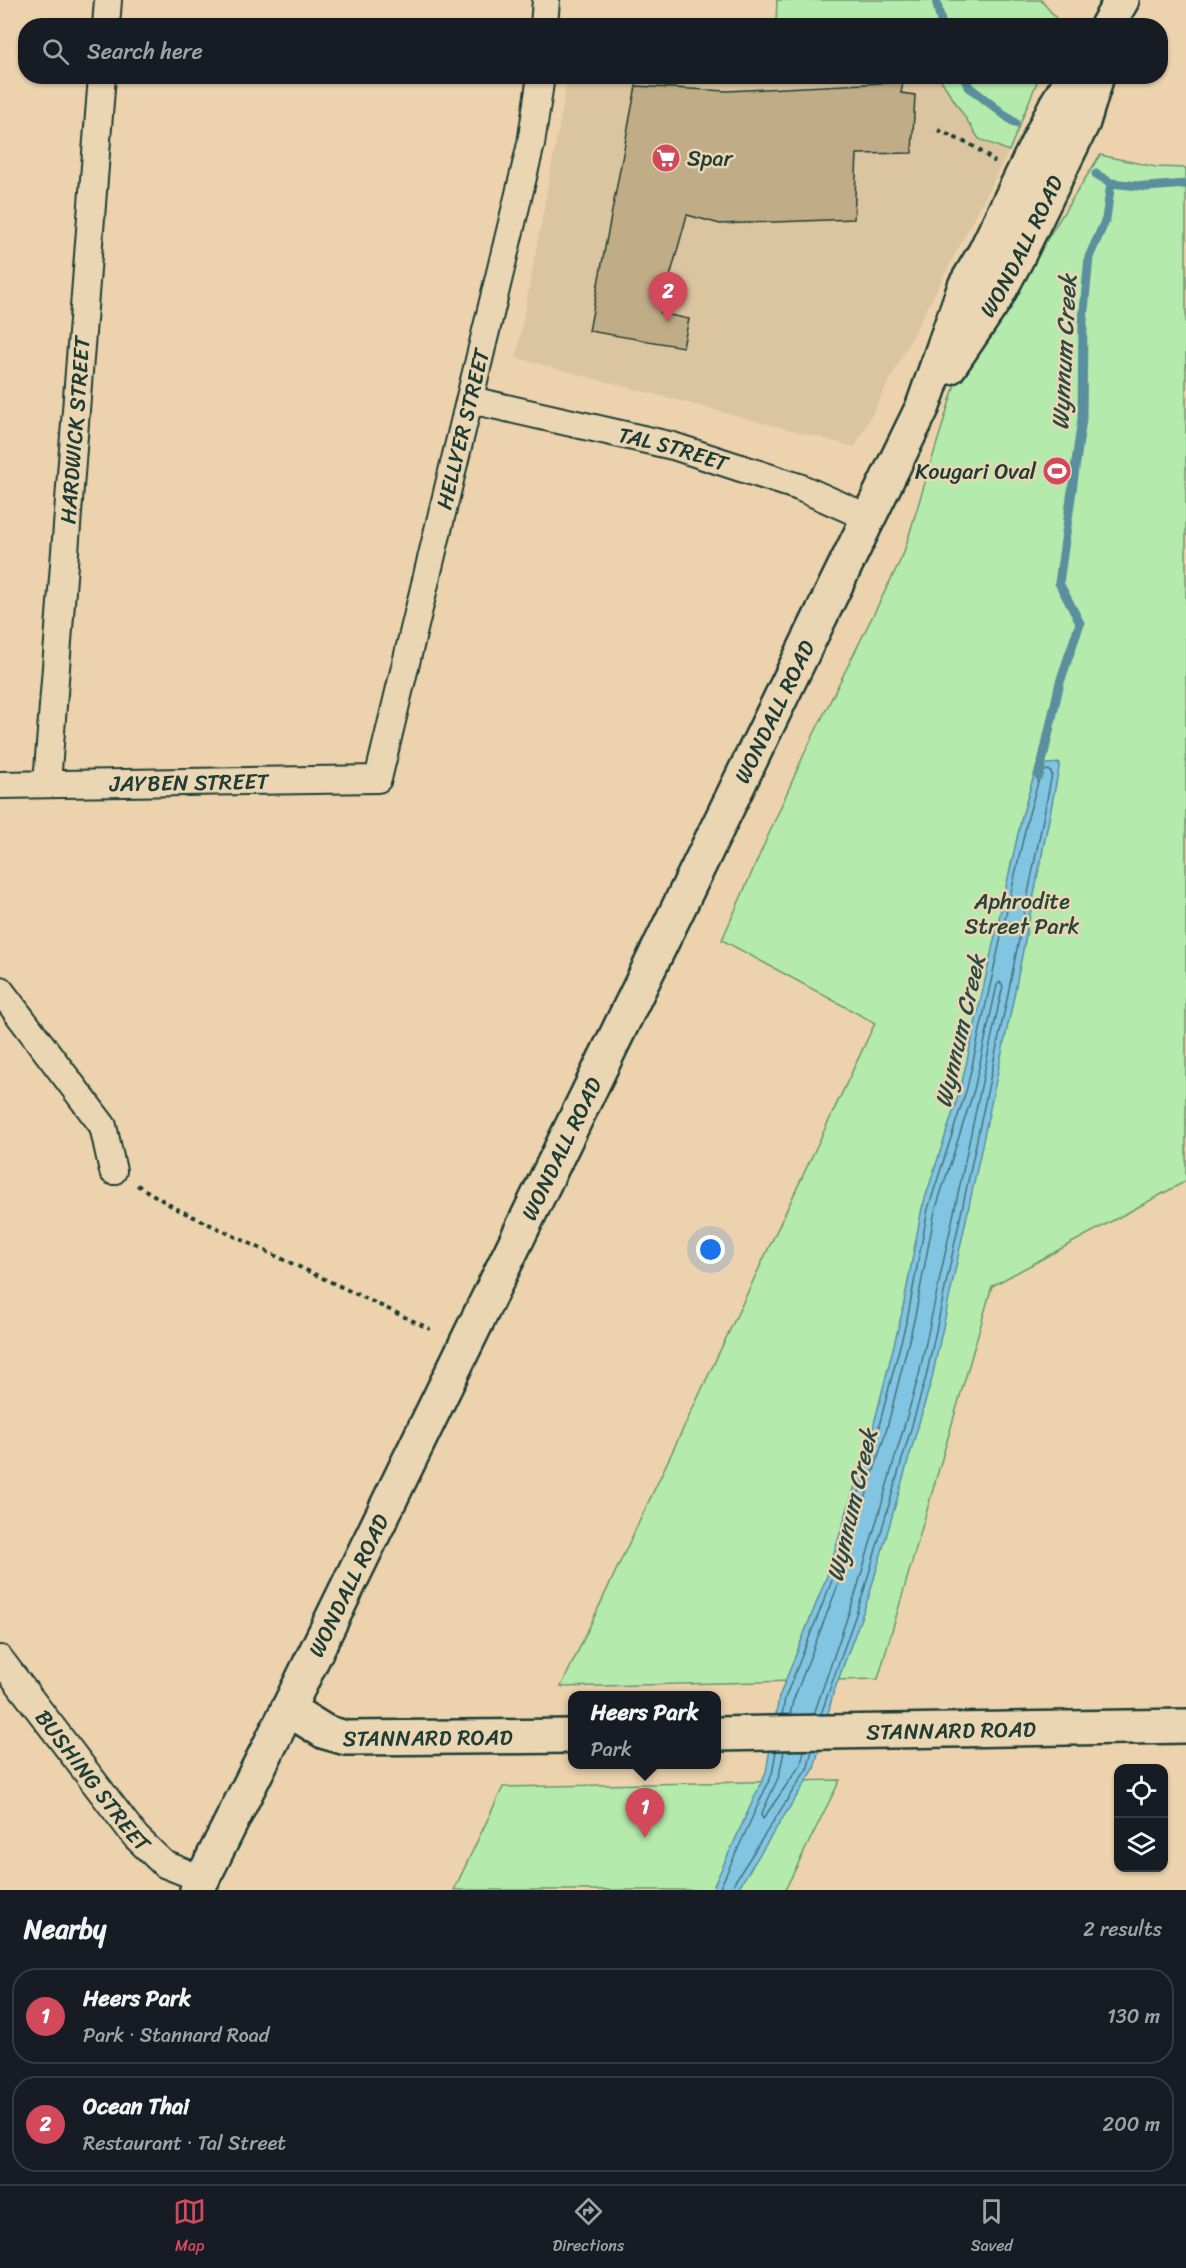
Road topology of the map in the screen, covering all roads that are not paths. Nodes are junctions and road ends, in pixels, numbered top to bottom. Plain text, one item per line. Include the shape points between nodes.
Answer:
1 (108, 0) edge
2 (546, 0) edge
3 (107, 18) edge
4 (545, 18) edge
5 (101, 84) edge
6 (540, 84) edge
7 (1069, 84) edge
8 (1095, 84) edge
9 (1026, 171) junction
10 (471, 400) junction
11 (869, 518) junction
12 (378, 779) joint
13 (47, 783) junction
14 (0, 785) edge
15 (0, 990) edge
16 (113, 1171) road end
17 (0, 1659) edge
18 (288, 1709) junction
19 (1186, 1726) edge
20 (721, 1734) edge
21 (568, 1736) edge
22 (200, 1885) edge

1 - 3 street
2 - 4 street
5 - 13 street, HARDWICK STREET
6 - 10 street, HELLYER STREET via 531,144
7 - 9 main road, WONDALL ROAD
8 - 9 main road, WONDALL ROAD via 1084,121
9 - 11 main road, WONDALL ROAD via 965,286 923,406
10 - 11 street, TAL STREET via 673,446 799,487
10 - 12 street, HELLYER STREET
11 - 18 main road, WONDALL ROAD
12 - 13 street, JAYBEN STREET
13 - 14 street, JAYBEN STREET
15 - 16 street via 103,1126
17 - 22 street, BUSHING STREET via 136,1837 164,1864
18 - 21 main road, STANNARD ROAD via 325,1732 346,1738
18 - 22 main road, WONDALL ROAD
19 - 20 main road, STANNARD ROAD

